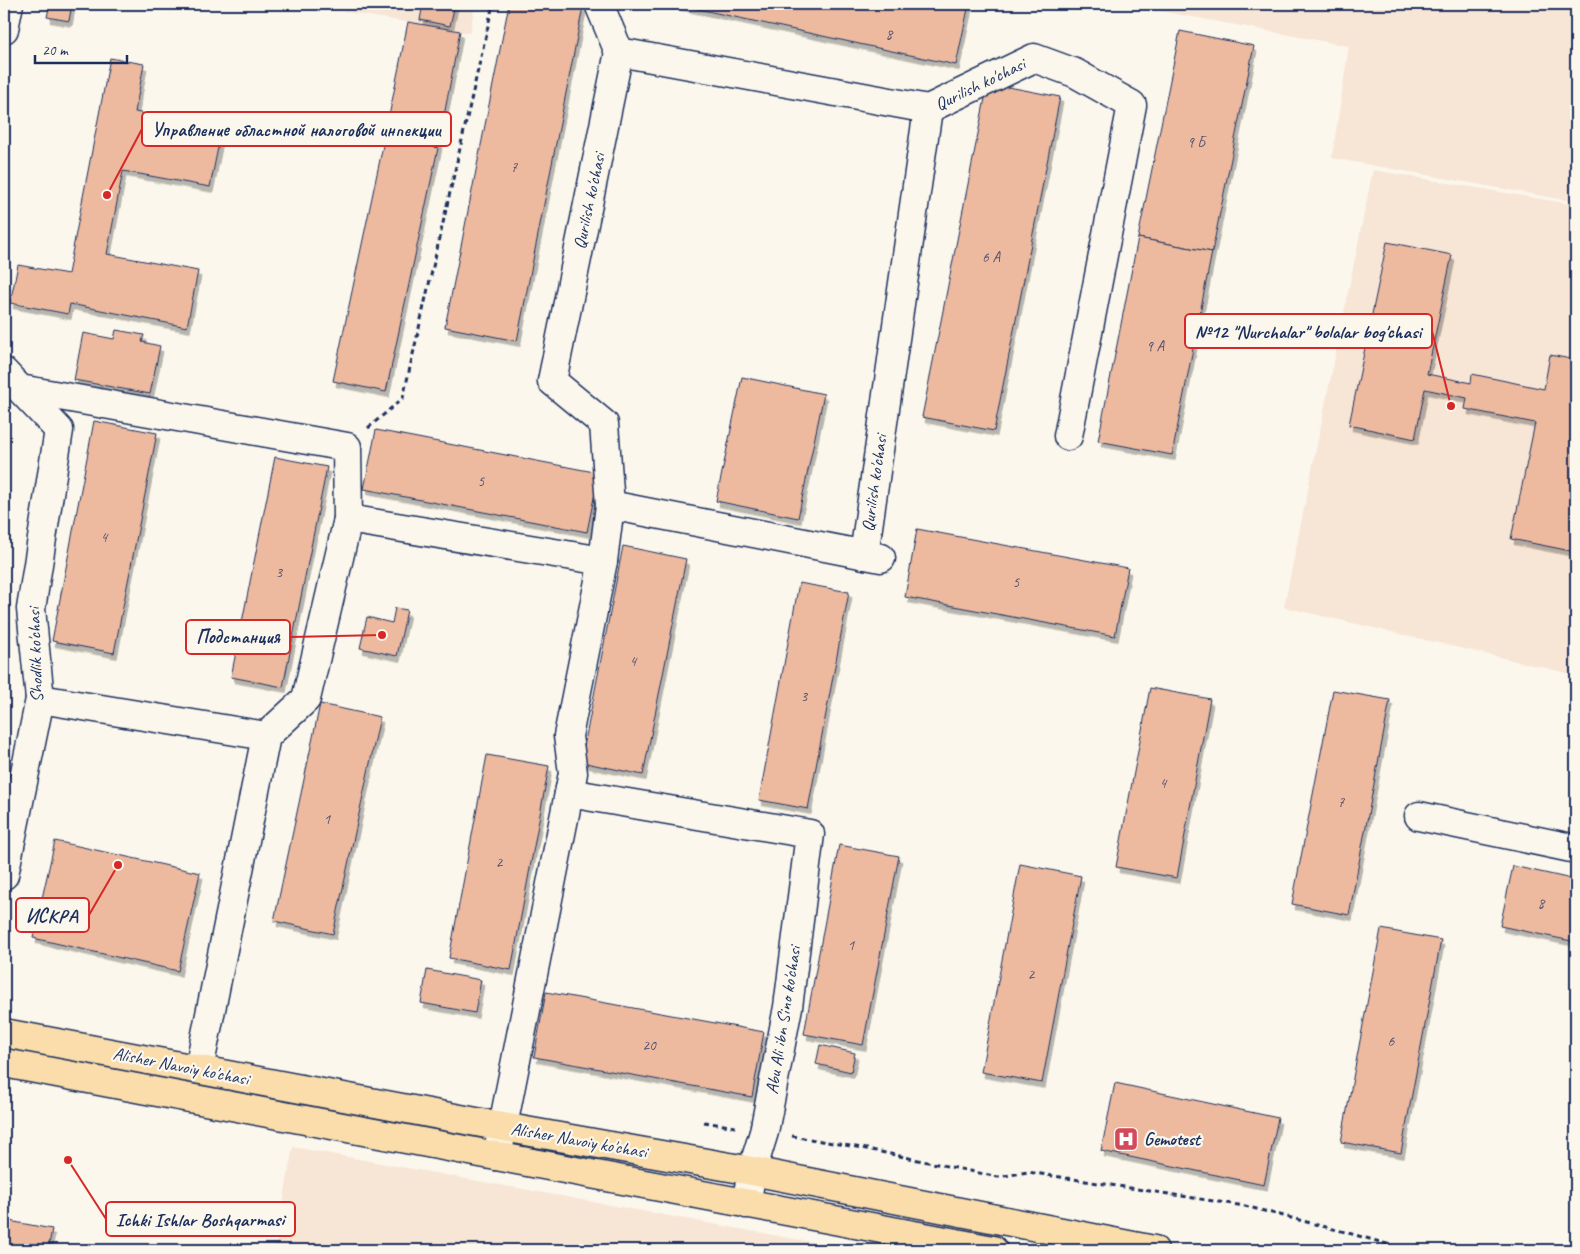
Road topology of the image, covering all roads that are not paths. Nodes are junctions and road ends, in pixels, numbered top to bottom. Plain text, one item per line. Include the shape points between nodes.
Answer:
1 (9, 4) edge
2 (599, 4) edge
3 (4, 29) edge
4 (619, 52) junction
5 (928, 109) junction
6 (12, 380) edge
7 (1068, 436) dead end
8 (610, 505) junction
9 (348, 520) junction
10 (602, 561) junction
11 (40, 699) junction
12 (266, 736) junction
13 (569, 793) junction
14 (1419, 816) dead end
15 (1576, 849) edge
16 (4, 875) edge
17 (4, 1033) edge
18 (4, 1063) edge
19 (200, 1069) junction
20 (503, 1127) junction
21 (496, 1156) junction
22 (752, 1171) junction
23 (746, 1204) junction
24 (993, 1250) edge
25 (1154, 1250) edge

1 - 3 street
2 - 4 street
4 - 5 street
4 - 8 street, Qurilish ko'chasi via 552,381 604,424
5 - 7 street, Qurilish ko'chasi via 1034,58 1075,74 1132,105
5 - 8 street, Qurilish ko'chasi via 872,556
6 - 9 street via 347,447
6 - 11 street, Shodlik ko'chasi via 59,430 31,609
8 - 10 street
9 - 10 street
9 - 12 street via 306,698
10 - 13 street via 568,736 573,773
11 - 12 street
11 - 16 street, Shodlik ko'chasi
12 - 19 street
13 - 20 street
13 - 22 street, Abu Ali ibn Sino ko'chasi via 810,834 788,1007 764,1132
14 - 15 street
17 - 19 main road, Alisher Navoiy ko'chasi
18 - 21 main road, Alisher Navoiy ko'chasi
19 - 20 main road, Alisher Navoiy ko'chasi
20 - 21 street
20 - 22 main road, Alisher Navoiy ko'chasi
21 - 23 main road, Alisher Navoiy ko'chasi
22 - 23 street, Abu Ali ibn Sino ko'chasi
22 - 25 main road, Alisher Navoiy ko'chasi
23 - 24 main road, Alisher Navoiy ko'chasi

